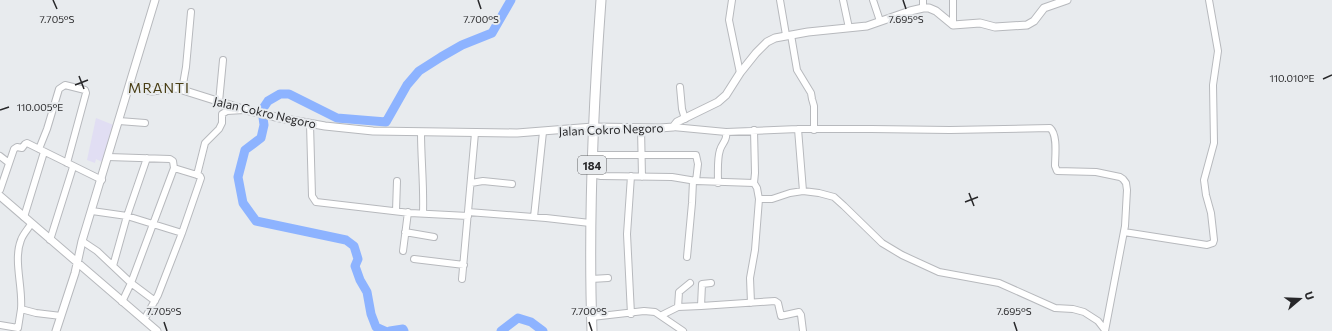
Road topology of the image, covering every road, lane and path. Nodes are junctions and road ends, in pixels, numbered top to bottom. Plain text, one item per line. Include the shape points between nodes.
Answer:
1 (155, 0) edge
2 (601, 0) edge
3 (732, 0) edge
4 (780, 0) edge
5 (843, 0) edge
6 (873, 0) edge
7 (953, 0) edge
8 (1067, 0) edge
9 (1209, 0) edge
10 (923, 4) edge
11 (190, 12) dead end
12 (880, 21) junction
13 (954, 25) junction
14 (849, 28) junction
15 (788, 35) junction
16 (224, 60) dead end
17 (740, 73) junction
18 (130, 86) junction
19 (680, 87) dead end
20 (182, 90) junction
21 (219, 102) junction
22 (246, 110) junction
23 (685, 119) junction
24 (119, 121) junction
25 (145, 123) dead end
26 (310, 124) junction
27 (593, 127) junction
28 (673, 127) junction
29 (641, 128) junction
30 (798, 129) junction
31 (754, 130) junction
32 (814, 130) junction
33 (421, 132) junction
34 (543, 132) junction
35 (726, 132) junction
36 (475, 133) junction
37 (42, 150) junction
38 (592, 155) junction
39 (0, 156) edge
40 (640, 156) junction
41 (108, 157) junction
42 (147, 158) junction
43 (9, 163) junction
44 (67, 163) junction
45 (73, 167) junction
46 (174, 168) junction
47 (592, 174) junction
48 (197, 175) junction
49 (631, 176) junction
50 (642, 177) junction
51 (102, 180) junction
52 (397, 181) dead end
53 (695, 181) junction
54 (471, 183) junction
55 (718, 183) junction
56 (754, 183) junction
57 (512, 184) dead end
58 (0, 190) edge
59 (802, 191) junction
60 (0, 196) edge
61 (758, 199) junction
62 (92, 211) junction
63 (396, 211) junction
64 (408, 212) junction
65 (423, 213) junction
66 (468, 214) junction
67 (128, 216) junction
68 (24, 217) junction
69 (534, 217) junction
70 (590, 223) junction
71 (31, 224) junction
72 (153, 224) junction
73 (405, 232) junction
74 (1124, 232) junction
75 (182, 233) junction
76 (434, 237) dead end
77 (50, 240) junction
78 (82, 242) junction
79 (403, 250) dead end
80 (687, 257) dead end
81 (414, 259) dead end
82 (77, 262) junction
83 (464, 265) junction
84 (113, 266) junction
85 (608, 278) dead end
86 (462, 279) dead end
87 (591, 279) junction
88 (711, 282) dead end
89 (131, 283) junction
90 (690, 283) dead end
91 (155, 301) junction
92 (122, 302) junction
93 (751, 303) junction
94 (701, 306) junction
95 (678, 307) junction
96 (21, 309) junction
97 (631, 314) junction
98 (662, 315) junction
99 (61, 316) junction
100 (592, 317) junction
101 (144, 320) junction
102 (0, 325) edge
103 (17, 329) edge
104 (1105, 330) edge
105 (56, 331) edge
106 (157, 331) edge
107 (592, 331) edge
108 (683, 331) edge
109 (803, 331) edge

1 - 18 street
2 - 27 main road, 184
3 - 17 street via 729,20
4 - 15 street
5 - 14 street
6 - 12 street
7 - 13 street
8 - 13 street via 1044,8 1034,21 1027,25
9 - 74 street via 1218,51 1213,85 1214,143 1204,180 1212,213 1213,243 1207,245
10 - 12 street, Jalan Cokro Negoro
10 - 13 street, Jalan Cokro Negoro
11 - 20 street
12 - 14 street, Jalan Cokro Negoro via 867,26
14 - 15 street, Jalan Cokro Negoro
15 - 17 street, Jalan Cokro Negoro via 767,42
15 - 32 street via 799,76 811,94
16 - 21 street
17 - 23 street, Jalan Cokro Negoro via 726,95 718,102
18 - 20 street, Jalan Cokro Negoro via 146,90
18 - 24 street
19 - 23 street
20 - 21 street, Jalan Cokro Negoro
21 - 22 street, Jalan Cokro Negoro
22 - 26 street, Jalan Cokro Negoro
22 - 48 street via 227,111 222,114 219,129 205,144
23 - 28 street, Jalan Cokro Negoro
24 - 25 street
24 - 41 street
26 - 33 street, Jalan Cokro Negoro via 373,131
26 - 63 street via 311,187 314,200
27 - 29 street, Jalan Cokro Negoro
27 - 34 street, Jalan Cokro Negoro
27 - 38 main road, 184
28 - 29 street, Jalan Cokro Negoro
28 - 35 street
29 - 40 street
30 - 31 street
30 - 32 street
30 - 59 street
31 - 35 street
31 - 56 street
32 - 74 street via 1050,128 1055,137 1057,171 1096,172 1120,177 1126,183
33 - 36 street, Jalan Cokro Negoro
33 - 65 street
34 - 36 street, Jalan Cokro Negoro
34 - 69 street
35 - 55 street via 726,140 720,150
36 - 54 street
37 - 43 street via 28,143 22,148 15,147
37 - 44 street
37 - 44 street via 59,88 65,85 85,90
37 - 68 street
38 - 40 street
38 - 47 main road, 184
39 - 43 street
40 - 50 street
40 - 53 street via 696,155
41 - 42 street
41 - 51 street
42 - 46 street via 170,158 174,161
42 - 67 street
43 - 58 street
44 - 45 street
45 - 51 street
45 - 77 street
46 - 48 street
46 - 72 street
47 - 49 street
47 - 70 main road, 184
48 - 75 street via 201,177 201,183
49 - 50 street
49 - 97 street via 627,242
50 - 53 street via 672,177
51 - 62 street
52 - 63 street
53 - 55 street
53 - 80 street
54 - 57 street via 483,181
54 - 66 street
55 - 56 street
56 - 61 street
59 - 61 street via 772,200
59 - 104 street via 834,197 882,243 915,261 939,272 999,283 1055,308 1084,312 1098,321
60 - 68 street
61 - 93 street via 755,250 750,278
62 - 67 street
62 - 78 street
63 - 64 street
64 - 65 street
64 - 73 street
65 - 66 street
66 - 69 street
66 - 83 street
67 - 72 street
67 - 84 street
68 - 71 street
69 - 70 street
70 - 87 main road, 184
71 - 77 street
71 - 96 street via 21,240 18,254
72 - 75 street
72 - 89 street
73 - 76 street
73 - 79 street
74 - 104 street
75 - 91 street
77 - 82 street
78 - 82 street
78 - 84 street via 97,251
81 - 83 street
82 - 92 street
82 - 99 street
83 - 86 street
84 - 89 street
85 - 87 street
87 - 100 main road, 184
88 - 94 street via 702,284
89 - 91 street
89 - 92 street
90 - 95 street via 679,292
91 - 101 street
92 - 101 street
93 - 94 street
93 - 109 street via 775,301 778,303 781,316 799,312
94 - 95 street
95 - 98 street
96 - 99 street
96 - 103 street
97 - 98 street via 651,311
97 - 100 street
98 - 108 street
99 - 105 street
100 - 107 main road, 184
101 - 106 street
102 - 103 street

